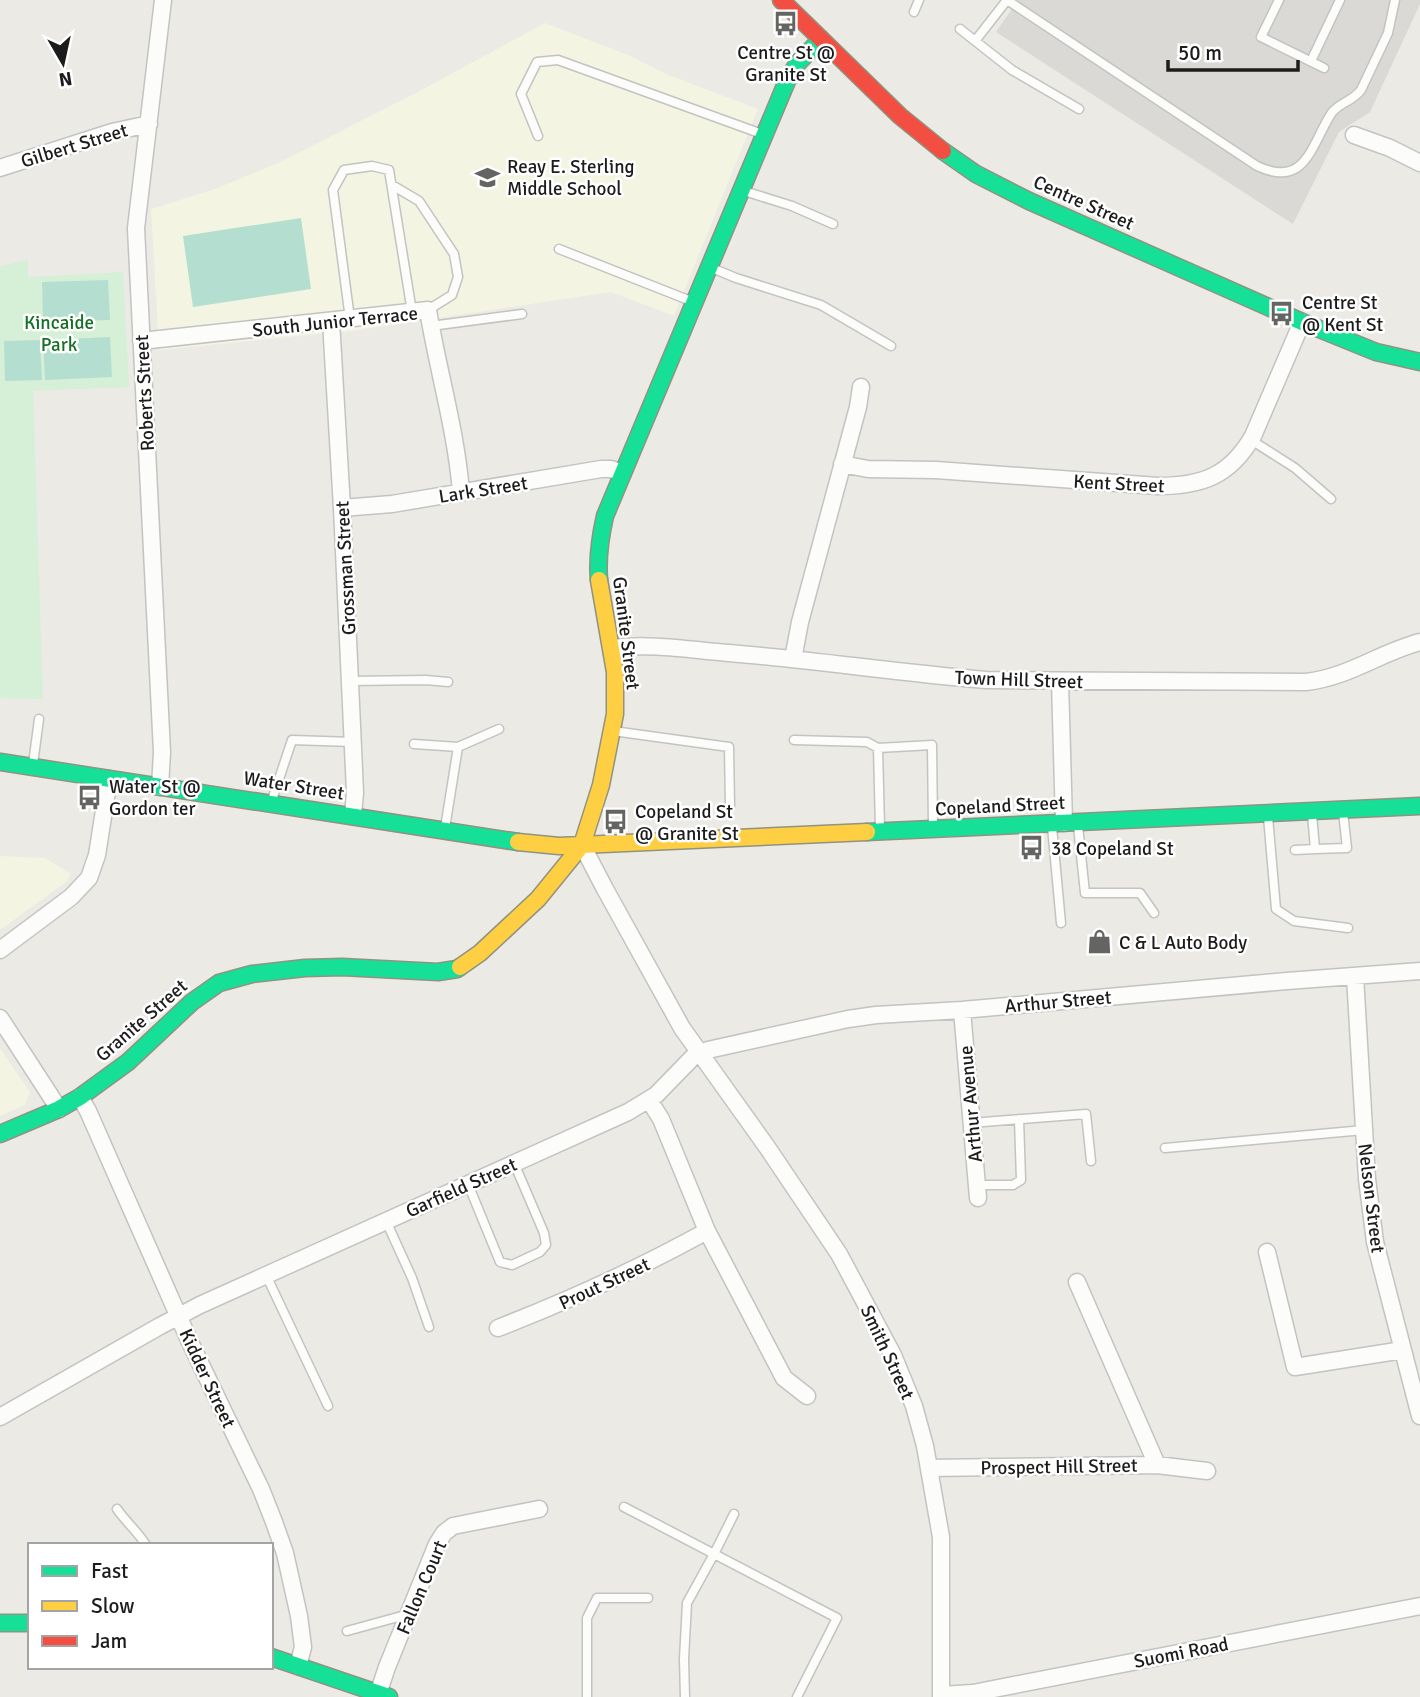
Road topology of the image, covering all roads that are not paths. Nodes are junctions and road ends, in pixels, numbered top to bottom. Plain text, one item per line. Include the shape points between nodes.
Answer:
1 (163, 0) edge
2 (781, 0) edge
3 (919, 0) edge
4 (1279, 0) edge
5 (1340, 0) edge
6 (1395, 0) edge
7 (914, 12) dead end
8 (960, 29) dead end
9 (821, 39) junction
10 (975, 41) junction
11 (1311, 61) junction
12 (1324, 68) dead end
13 (1079, 109) dead end
14 (149, 124) junction
15 (764, 135) junction
16 (1354, 135) dead end
17 (538, 136) dead end
18 (1420, 163) edge
19 (0, 168) edge
20 (392, 186) junction
21 (741, 190) junction
22 (833, 224) dead end
23 (559, 249) dead end
24 (709, 267) junction
25 (694, 302) junction
26 (522, 314) dead end
27 (423, 316) junction
28 (350, 319) junction
29 (331, 321) junction
30 (1302, 322) junction
31 (141, 341) junction
32 (891, 346) dead end
33 (1420, 362) edge
34 (861, 387) dead end
35 (1251, 440) junction
36 (842, 464) junction
37 (622, 473) junction
38 (461, 492) junction
39 (1331, 499) dead end
40 (342, 508) junction
41 (1420, 642) edge
42 (612, 648) junction
43 (793, 659) junction
44 (350, 681) junction
45 (1060, 681) junction
46 (449, 682) dead end
47 (39, 719) dead end
48 (499, 729) dead end
49 (613, 731) junction
50 (794, 740) dead end
51 (353, 742) junction
52 (414, 744) dead end
53 (458, 747) junction
54 (878, 748) junction
55 (0, 762) edge
56 (33, 767) junction
57 (109, 779) junction
58 (160, 786) junction
59 (271, 803) junction
60 (730, 806) dead end
61 (1420, 806) edge
62 (1343, 810) junction
63 (1312, 811) junction
64 (1268, 814) junction
65 (354, 816) junction
66 (1065, 823) junction
67 (933, 829) junction
68 (444, 830) junction
69 (881, 832) junction
70 (582, 845) junction
71 (1315, 849) junction
72 (1295, 850) dead end
73 (1154, 913) dead end
74 (1061, 923) dead end
75 (1348, 928) dead end
76 (0, 950) edge
77 (1420, 971) edge
78 (1355, 976) junction
79 (962, 1010) junction
80 (0, 1018) edge
81 (700, 1053) junction
82 (80, 1097) junction
83 (649, 1100) junction
84 (59, 1109) junction
85 (1018, 1119) junction
86 (971, 1123) junction
87 (1364, 1130) junction
88 (0, 1134) edge
89 (1165, 1148) dead end
90 (1091, 1161) dead end
91 (514, 1163) junction
92 (468, 1184) junction
93 (977, 1191) joint
94 (387, 1221) junction
95 (707, 1231) junction
96 (1267, 1252) dead end
97 (266, 1275) junction
98 (1077, 1282) dead end
99 (178, 1316) junction
100 (429, 1327) dead end
101 (498, 1328) dead end
102 (1403, 1350) junction
103 (807, 1396) dead end
104 (328, 1406) dead end
105 (1420, 1416) edge
106 (0, 1417) edge
107 (1157, 1465) junction
108 (930, 1468) junction
109 (1207, 1471) dead end
110 (624, 1507) dead end
111 (539, 1508) dead end
112 (117, 1509) dead end
113 (734, 1514) dead end
114 (145, 1543) edge
115 (714, 1554) junction
116 (648, 1598) dead end
117 (1420, 1606) edge
118 (409, 1614) junction
119 (0, 1623) edge
120 (28, 1623) edge
121 (347, 1631) dead end
122 (273, 1658) edge
123 (298, 1667) junction
124 (384, 1695) edge
125 (941, 1696) edge
126 (587, 1697) edge
127 (685, 1697) edge
128 (797, 1697) edge

1 - 14 street, Roberts Street
2 - 9 main road, Centre Street
3 - 7 lane
4 - 11 lane via 1261,37
5 - 11 lane
6 - 10 lane via 1388,33 1358,94 1331,114 1306,160 1282,173 1257,166 1007,0
8 - 10 lane
9 - 15 main road, Granite Street via 791,73
9 - 30 main road, Centre Street via 900,116 976,174
10 - 13 lane
11 - 12 lane
14 - 19 street, Gilbert Street
14 - 31 street, Roberts Street via 136,228
15 - 17 lane via 558,60 537,62 521,94
15 - 21 main road, Granite Street
16 - 18 street
20 - 27 lane
20 - 27 lane via 419,201 454,254 458,277 452,295
20 - 28 lane via 389,170 372,166 344,170 333,190
21 - 22 lane
21 - 24 main road, Granite Street
23 - 25 lane
24 - 25 main road, Granite Street
24 - 32 lane via 821,305
25 - 37 main road, Granite Street
26 - 27 lane
27 - 28 street, South Junior Terrace
27 - 38 street, South Junior Terrace via 451,420
28 - 29 street, South Junior Terrace
29 - 31 street, South Junior Terrace
29 - 40 street, Grossman Street
30 - 33 main road, Centre Street via 1376,352
30 - 35 street, Kent Street
31 - 58 street, Roberts Street
34 - 36 street
35 - 36 street, Kent Street via 1223,472 1173,486
35 - 39 lane via 1295,468
36 - 43 street
37 - 38 street, Lark Street via 601,469
37 - 42 main road, Granite Street via 601,528 598,554
38 - 40 street, Lark Street
40 - 44 street, Grossman Street
41 - 45 street, Town Hill Street via 1332,678 1306,682
42 - 43 street, Town Hill Street
42 - 49 main road, Granite Street via 616,685
43 - 45 street, Town Hill Street via 961,678
44 - 46 lane
44 - 51 street, Grossman Street
45 - 66 street
47 - 56 lane
48 - 53 lane
49 - 60 lane via 729,747
49 - 70 main road, Granite Street
50 - 54 lane via 860,741
51 - 59 lane via 292,740
51 - 65 street, Grossman Street
52 - 53 lane
53 - 68 lane
54 - 67 lane via 932,746
54 - 69 lane
55 - 56 main road, Water Street
56 - 57 main road, Water Street
57 - 58 main road, Water Street
57 - 76 street via 89,878
58 - 59 main road, Water Street
59 - 65 main road, Water Street
61 - 62 main road, Copeland Street
62 - 63 main road, Copeland Street
62 - 71 lane via 1347,848
63 - 64 main road, Copeland Street
63 - 71 lane
64 - 66 main road, Copeland Street
64 - 75 lane via 1276,909 1294,921
65 - 68 main road, Water Street
66 - 67 main road, Copeland Street
66 - 73 lane via 1085,892 1140,893
66 - 74 lane
67 - 69 main road, Copeland Street
68 - 70 main road, Water Street via 539,845
69 - 70 main road, Copeland Street
70 - 81 street via 666,1002
70 - 82 main road, Granite Street via 529,908 457,969 315,968 229,979 201,995 138,1053
71 - 72 lane
77 - 78 street, Arthur Street
78 - 79 street, Arthur Street
78 - 87 street, Nelson Street
79 - 81 street, Arthur Street via 848,1019
79 - 86 street, Arthur Avenue
80 - 84 street
81 - 83 street, Garfield Street
81 - 108 street, Smith Street via 847,1268 893,1355 922,1432
82 - 84 main road, Granite Street
82 - 99 street, Kidder Street
83 - 91 street, Garfield Street
83 - 95 street
84 - 88 main road, Granite Street
85 - 86 lane
85 - 90 lane via 1087,1114
85 - 93 lane via 1021,1180
86 - 93 street, Arthur Avenue
87 - 89 lane
87 - 102 street, Nelson Street via 1375,1242
91 - 92 street, Garfield Street
91 - 92 lane via 546,1245 512,1265 500,1262
92 - 94 street, Garfield Street
94 - 97 street, Garfield Street
94 - 100 lane
95 - 101 street, Prout Street via 652,1261
95 - 103 street via 784,1378
96 - 102 street via 1295,1367
97 - 99 street, Garfield Street
97 - 104 lane
98 - 107 street, Prospect Hill Street
99 - 106 street, Garfield Street
99 - 123 street, Kidder Street via 261,1489 280,1539 301,1628
102 - 105 street, Nelson Street
107 - 108 street, Prospect Hill Street
107 - 109 street
108 - 125 street, Smith Street via 941,1537
110 - 115 lane
111 - 118 street, Fallon Court via 448,1529 437,1544
112 - 114 lane
113 - 115 lane
115 - 127 lane via 687,1603
115 - 128 lane via 837,1618
116 - 126 lane via 597,1598 587,1618
117 - 125 street, Suomi Road
118 - 121 lane
118 - 124 street, Fallon Court via 387,1667
119 - 120 main road
122 - 123 main road
123 - 124 main road

